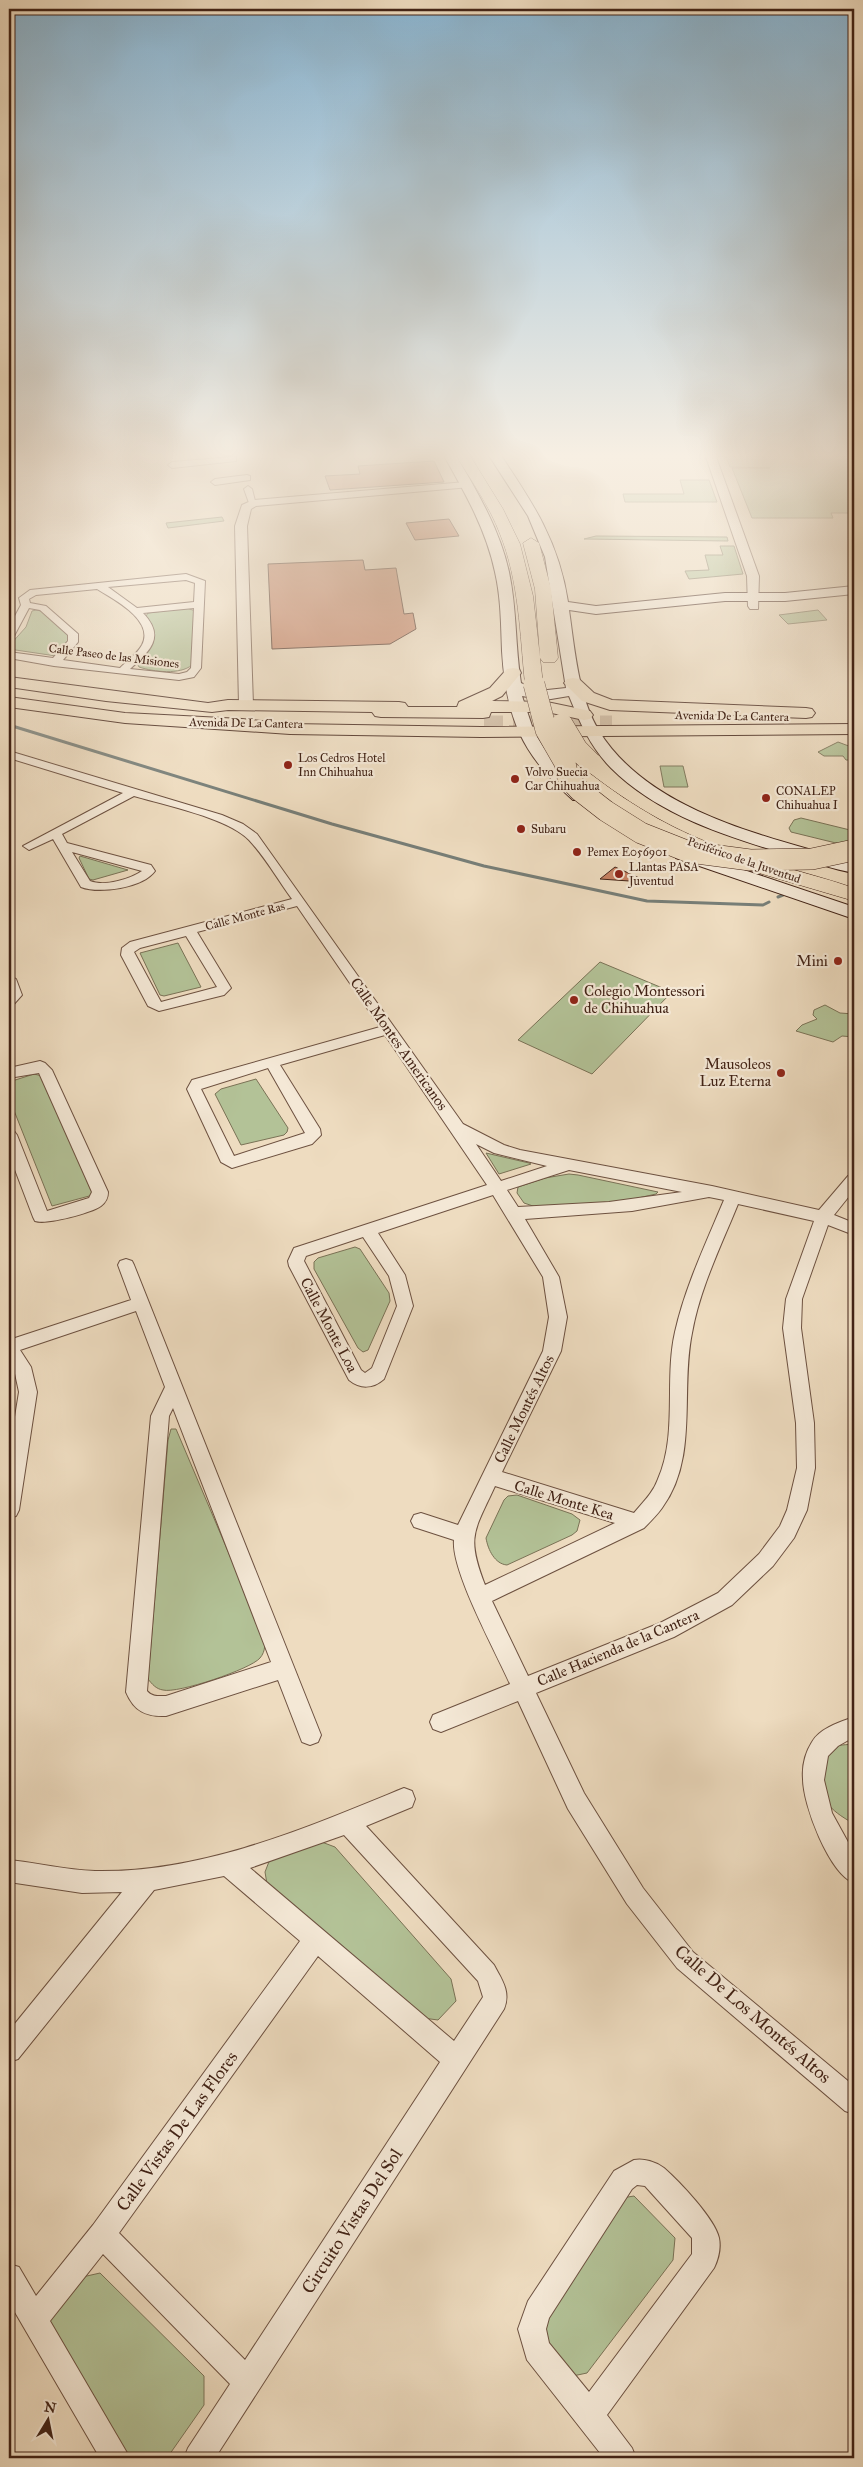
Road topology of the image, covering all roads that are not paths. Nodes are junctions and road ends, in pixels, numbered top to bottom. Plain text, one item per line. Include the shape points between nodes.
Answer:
1 (242, 569) edge
2 (500, 569) edge
3 (518, 569) edge
4 (537, 569) edge
5 (553, 569) edge
6 (750, 569) edge
7 (98, 585) junction
8 (854, 590) edge
9 (854, 601) edge
10 (754, 602) junction
11 (198, 604) junction
12 (26, 605) junction
13 (562, 605) junction
14 (136, 611) junction
15 (611, 612) junction
16 (14, 619) edge
17 (564, 626) junction
18 (9, 636) edge
19 (9, 655) edge
20 (54, 663) junction
21 (122, 671) junction
22 (513, 679) junction
23 (545, 681) junction
24 (9, 682) edge
25 (574, 687) junction
26 (9, 689) edge
27 (9, 702) edge
28 (160, 702) junction
29 (246, 705) junction
30 (518, 706) junction
31 (212, 707) junction
32 (854, 716) edge
33 (481, 719) junction
34 (587, 723) junction
35 (616, 723) junction
36 (854, 725) edge
37 (854, 730) edge
38 (533, 743) junction
39 (597, 753) junction
40 (9, 754) edge
41 (565, 764) junction
42 (133, 792) junction
43 (55, 832) junction
44 (62, 845) junction
45 (28, 846) dead end
46 (854, 850) edge
47 (854, 868) edge
48 (854, 881) edge
49 (854, 896) edge
50 (300, 901) junction
51 (854, 912) edge
52 (189, 930) junction
53 (9, 979) edge
54 (9, 1001) edge
55 (389, 1029) junction
56 (271, 1062) junction
57 (9, 1073) edge
58 (456, 1126) junction
59 (9, 1135) edge
60 (569, 1164) junction
61 (854, 1180) edge
62 (495, 1187) junction
63 (712, 1192) junction
64 (733, 1197) junction
65 (514, 1214) junction
66 (823, 1218) junction
67 (854, 1228) edge
68 (367, 1230) junction
69 (126, 1265) dead end
70 (141, 1303) junction
71 (9, 1348) edge
72 (174, 1386) junction
73 (491, 1477) junction
74 (9, 1510) edge
75 (421, 1521) dead end
76 (637, 1522) junction
77 (464, 1535) junction
78 (480, 1597) junction
79 (284, 1668) junction
80 (522, 1689) junction
81 (441, 1722) dead end
82 (854, 1727) edge
83 (310, 1735) dead end
84 (404, 1799) dead end
85 (348, 1822) junction
86 (228, 1864) junction
87 (852, 1866) edge
88 (9, 1871) edge
89 (146, 1880) junction
90 (316, 1939) junction
91 (9, 2050) edge
92 (457, 2060) junction
93 (854, 2102) edge
94 (102, 2234) junction
95 (9, 2277) edge
96 (34, 2320) junction
97 (247, 2382) junction
98 (590, 2415) junction
99 (116, 2458) edge
100 (198, 2458) edge
101 (622, 2458) edge

1 - 29 street
2 - 22 main road via 506,595
3 - 23 highway
4 - 23 highway via 542,589
5 - 13 main road
6 - 10 street
7 - 11 street, Calle Paseo de las Misiones via 192,577 200,581
7 - 12 street, Calle Paseo de las Misiones via 33,592 24,598
7 - 14 street
8 - 10 main road
9 - 10 main road via 793,607
10 - 15 main road
11 - 14 street
11 - 21 street, Calle Paseo de las Misiones via 194,673 179,677
12 - 16 street, Calle Paseo de las Misiones
12 - 20 street via 43,608 73,634 73,642
13 - 15 main road
13 - 17 main road
14 - 21 street via 147,624 150,641
15 - 17 main road
16 - 18 street, Calle Paseo de las Misiones
17 - 25 main road
19 - 20 street, Calle Paseo de las Misiones
20 - 21 street, Calle Paseo de las Misiones
22 - 25 main road via 529,694 537,696 559,695
22 - 30 main road
22 - 33 main road via 496,692
23 - 39 highway, Periférico de la Juventud, bridge via 566,734
23 - 41 highway, bridge via 539,710
24 - 28 main road, Avenida De La Cantera
25 - 32 main road via 588,697 610,705
25 - 34 main road
26 - 28 main road via 105,703
27 - 33 main road, Avenida De La Cantera via 125,718 290,729
28 - 31 main road, Avenida De La Cantera
29 - 31 main road
29 - 33 main road via 331,707
30 - 33 main road
30 - 34 main road via 561,709
30 - 38 main road
31 - 33 main road, Avenida De La Cantera
32 - 35 main road, Avenida De La Cantera
33 - 38 main road
34 - 35 main road
34 - 38 main road
34 - 39 main road
35 - 36 main road, Avenida De La Cantera
35 - 37 main road
35 - 39 main road
38 - 39 main road via 543,744 562,738 588,742
38 - 51 main road via 582,799 644,837 717,867
39 - 47 main road via 679,808 719,825
39 - 48 highway, Periférico de la Juventud via 635,797 683,823 756,851
40 - 42 street, Calle Montes Americanos
41 - 46 highway, bridge via 568,778 606,810 642,833 689,852 776,861 812,859
41 - 49 highway, Periférico de la Juventud via 622,808 673,835 740,861
42 - 43 street
42 - 50 street, Calle Montes Americanos via 239,827 259,844
43 - 44 street
43 - 45 street
44 - 44 street via 88,886 100,887 150,871
50 - 52 street, Calle Monte Ras
50 - 55 street, Calle Montes Americanos
52 - 52 street, Calle Monte Ras via 128,949 128,955 159,1007 224,988
53 - 54 street via 15,995
55 - 56 street
55 - 58 street, Calle Montes Americanos
56 - 56 street via 194,1087 226,1158 232,1162 313,1136 312,1129
57 - 59 street via 40,1066 45,1070 100,1197 95,1202 41,1217
58 - 60 street, Calle Montes Americanos via 499,1149
58 - 62 street, Calle Montés Altos
60 - 62 street, Calle Monte Loa
60 - 63 street, Calle Montes Americanos
61 - 66 street, Calle Hacienda de la Cantera
62 - 65 street, Calle Montés Altos
62 - 68 street, Calle Monte Loa
63 - 64 street, Calle Montes Americanos
63 - 65 street via 615,1208
64 - 66 street, Calle Montes Americanos
64 - 76 street via 682,1335 675,1447 669,1482 651,1510
65 - 73 street, Calle Montés Altos via 551,1277 558,1317 556,1336 546,1365
66 - 67 street, Calle Montes Americanos
66 - 80 street, Calle Hacienda de la Cantera via 798,1282 792,1313 807,1447 803,1489 787,1532 766,1560 725,1599 667,1630
68 - 68 street, Calle Monte Loa via 305,1249 296,1261 355,1375 365,1380 372,1379 380,1371 405,1306 399,1279
69 - 70 street
70 - 71 street
70 - 72 street
71 - 74 street via 22,1367 28,1392
72 - 79 street
72 - 79 street via 160,1416 136,1692 139,1700 146,1705 166,1706
73 - 76 street, Calle Monte Kea
73 - 77 street, Calle Montés Altos
75 - 77 street
76 - 78 street
77 - 78 street, Calle Montés Altos via 466,1561
78 - 80 street, Calle Montés Altos
79 - 83 street
80 - 81 street, Calle Hacienda de la Cantera
80 - 93 street, Calle De Los Montés Altos via 588,1822 667,1939 685,1960
82 - 87 street via 828,1740 819,1750 814,1779 822,1814
84 - 85 street
85 - 86 street
85 - 92 street, Circuito Vistas Del Sol via 492,1983 495,2000
86 - 89 street
86 - 90 street
88 - 89 street via 68,1880
89 - 91 street
90 - 92 street
90 - 94 street, Calle Vistas De Las Flores
92 - 97 street, Circuito Vistas Del Sol
94 - 96 street, Calle Vistas De Las Flores
94 - 97 street
95 - 96 street
96 - 99 street
97 - 100 street, Circuito Vistas Del Sol
98 - 98 street via 537,2350 533,2339 534,2320 623,2180 629,2174 645,2172 654,2176 702,2229 706,2239 705,2259
98 - 101 street

